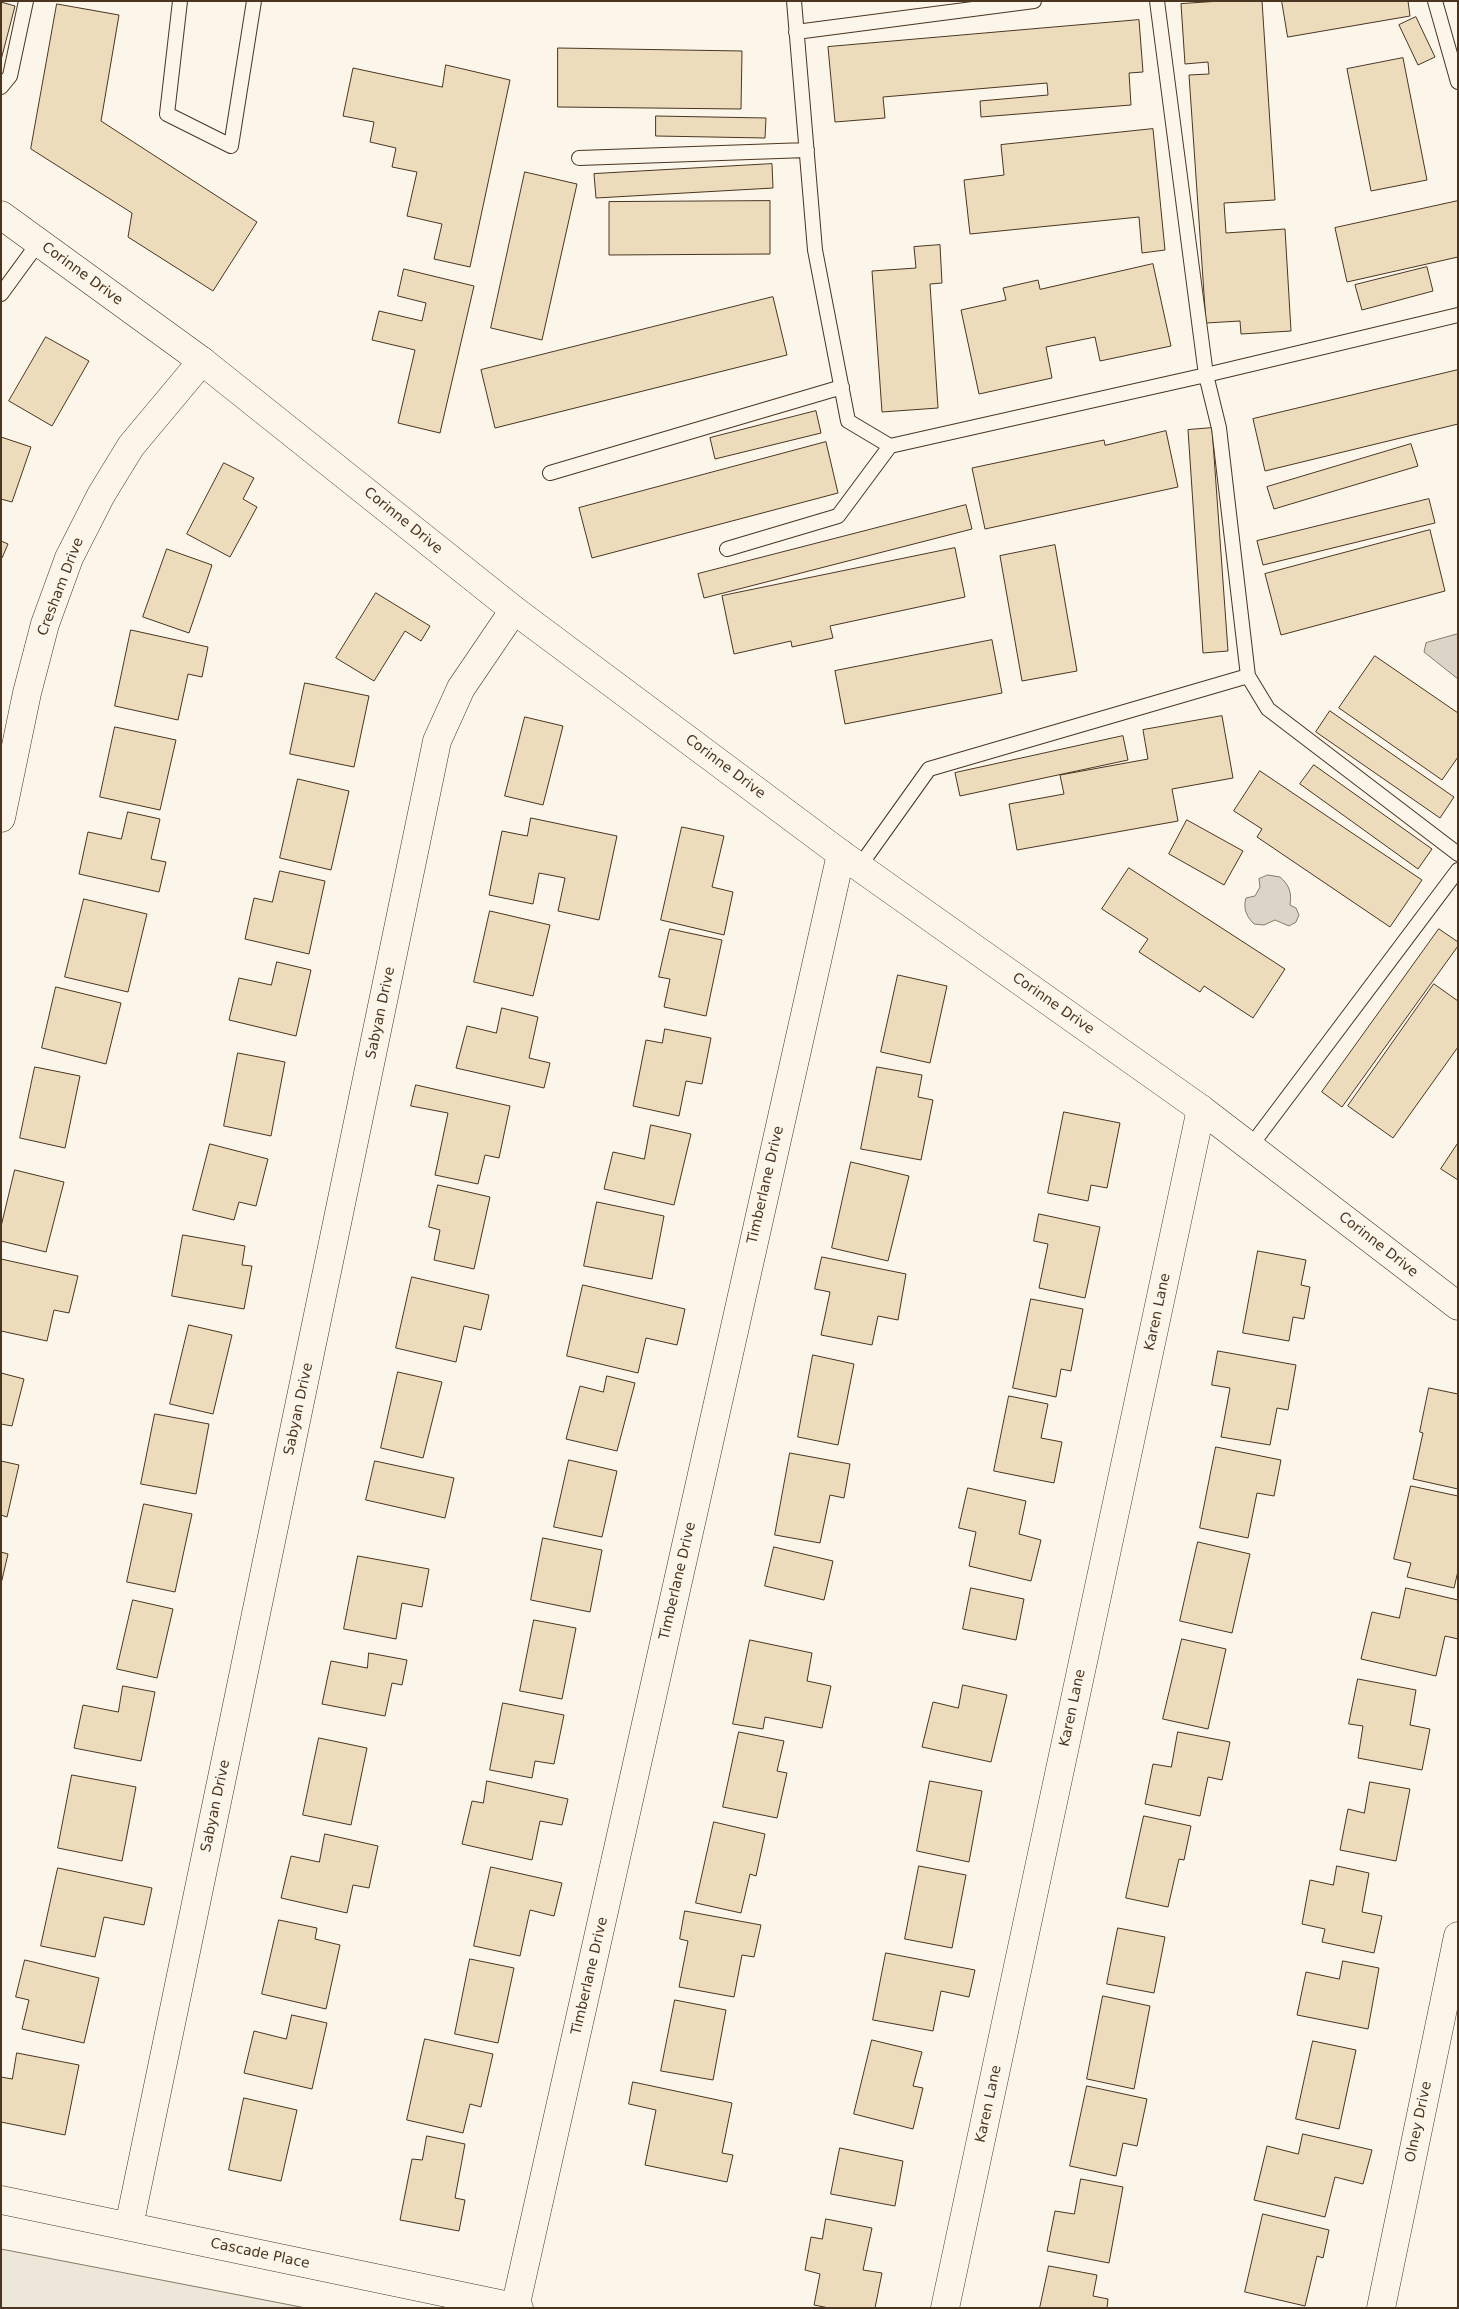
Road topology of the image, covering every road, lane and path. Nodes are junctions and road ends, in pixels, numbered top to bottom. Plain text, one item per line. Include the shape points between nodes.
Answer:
1 (180, 1) edge
2 (254, 1) edge
3 (794, 1) edge
4 (1034, 1) edge
5 (1157, 1) edge
6 (1435, 1) edge
7 (27, 3) edge
8 (796, 32) junction
9 (1458, 82) edge
10 (1, 87) edge
11 (807, 150) junction
12 (579, 158) dead end
13 (1, 214) edge
14 (39, 242) junction
15 (1, 294) edge
16 (1458, 315) edge
17 (202, 361) junction
18 (1206, 375) junction
19 (842, 387) junction
20 (890, 446) junction
21 (550, 473) dead end
22 (727, 549) dead end
23 (514, 610) junction
24 (1248, 676) junction
25 (1, 818) edge
26 (1458, 854) edge
27 (850, 860) junction
28 (1458, 870) edge
29 (1201, 1109) junction
30 (1250, 1147) junction
31 (1458, 1306) edge
32 (1458, 1936) edge
33 (1, 2200) edge
34 (129, 2226) junction
35 (516, 2308) edge
36 (945, 2308) edge
37 (1381, 2308) edge

1 - 2 lane via 167,114 231,146
3 - 8 lane
4 - 8 lane
5 - 18 lane
6 - 9 lane
7 - 10 lane via 10,76
8 - 11 lane
11 - 12 lane
11 - 19 lane via 815,250
13 - 14 street, Corinne Drive
14 - 15 lane
14 - 17 street, Corinne Drive
16 - 18 lane
17 - 23 street, Corinne Drive
17 - 25 street, Cresham Drive via 131,446 101,495 69,558 45,624
18 - 20 lane
18 - 24 lane via 1219,428
19 - 20 lane via 848,422
19 - 21 lane
20 - 22 lane via 838,516
23 - 27 street, Corinne Drive
23 - 34 street, Sabyan Drive via 461,688 437,741
24 - 26 lane via 1268,709
24 - 27 lane via 928,769
27 - 29 street, Corinne Drive
27 - 35 street, Timberlane Drive
28 - 30 lane
29 - 30 street, Corinne Drive
29 - 36 street, Karen Lane
30 - 31 street, Corinne Drive
32 - 37 street, Olney Drive
33 - 34 street, Cascade Place
34 - 35 street, Cascade Place

